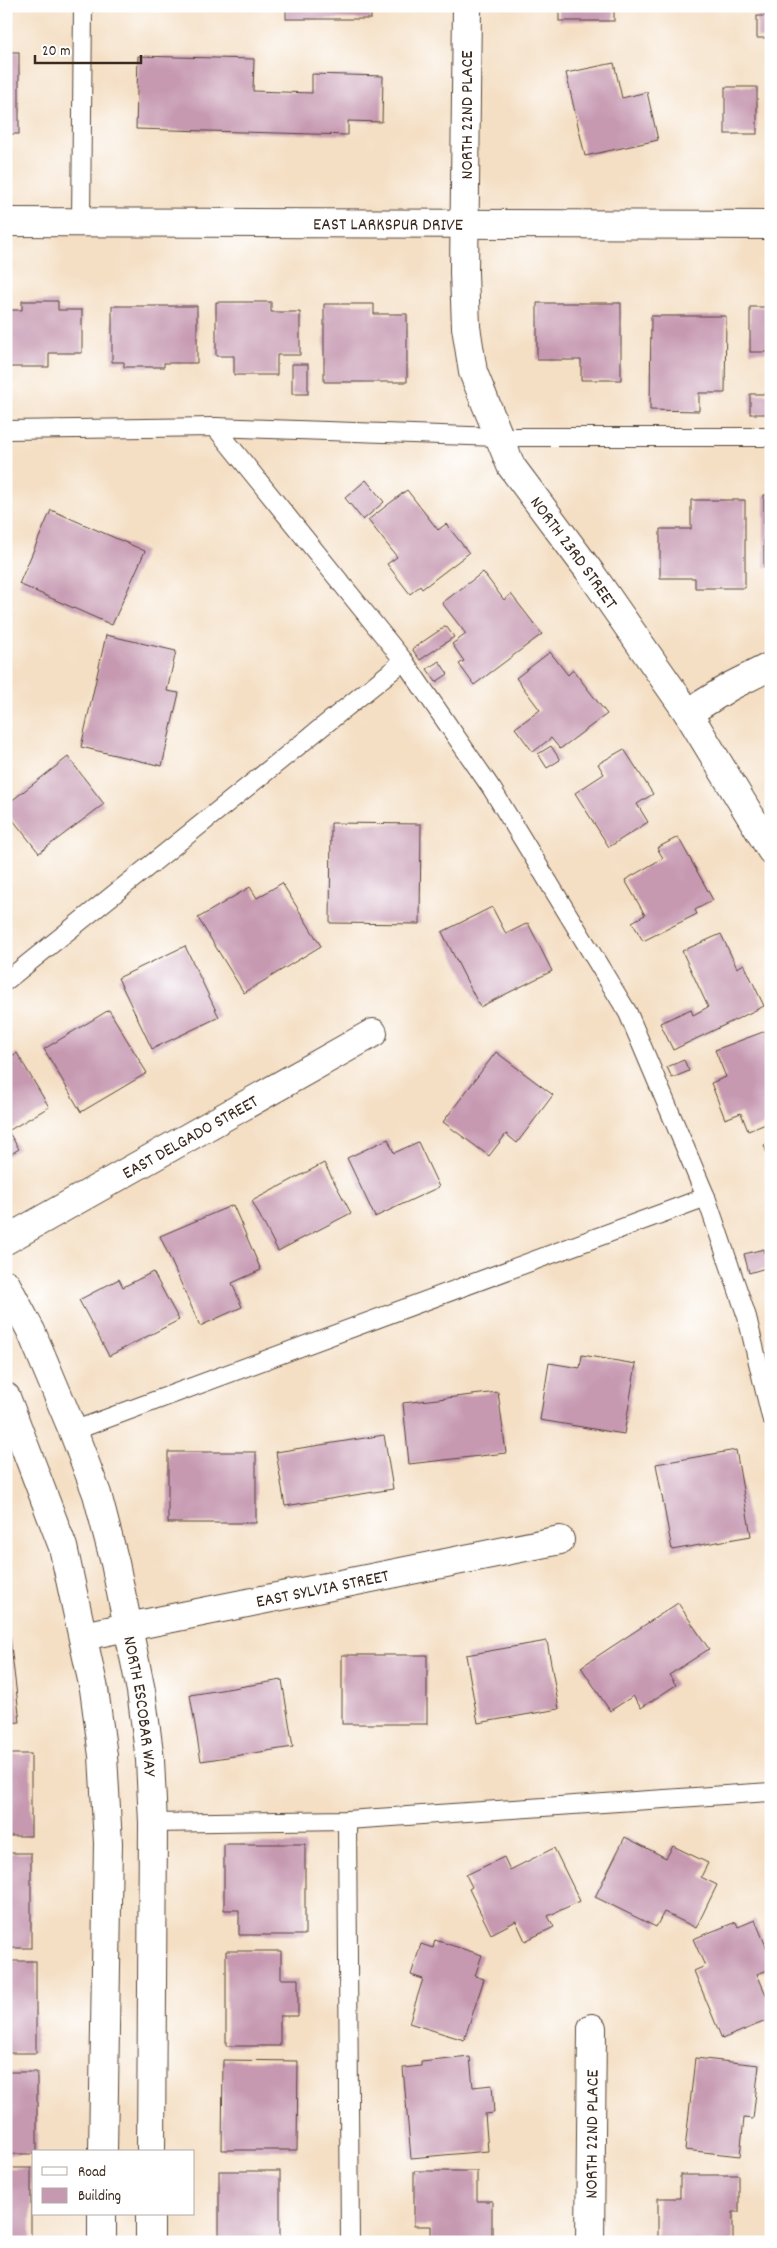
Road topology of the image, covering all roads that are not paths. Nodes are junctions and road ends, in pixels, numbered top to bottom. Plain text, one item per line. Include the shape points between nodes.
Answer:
1 (83, 6) edge
2 (467, 6) edge
3 (6, 222) edge
4 (81, 222) junction
5 (464, 224) junction
6 (771, 226) edge
7 (215, 427) junction
8 (6, 430) edge
9 (498, 437) junction
10 (771, 437) edge
11 (404, 661) junction
12 (771, 666) edge
13 (688, 713) junction
14 (771, 850) edge
15 (6, 981) edge
16 (373, 1033) dead end
17 (706, 1197) junction
18 (6, 1240) edge
19 (6, 1284) edge
20 (6, 1397) edge
21 (771, 1417) edge
22 (73, 1431) junction
23 (560, 1540) dead end
24 (128, 1627) junction
25 (83, 1636) junction
26 (771, 1792) edge
27 (346, 1820) junction
28 (152, 1823) junction
29 (592, 2028) dead end
30 (103, 2150) edge
31 (150, 2150) edge
32 (102, 2216) edge
33 (150, 2216) edge
34 (102, 2242) edge
35 (150, 2242) edge
36 (350, 2242) edge
37 (590, 2242) edge

1 - 4 lane
2 - 5 street, NORTH 22ND PLACE
3 - 4 street, EAST LARKSPUR DRIVE
4 - 5 street, EAST LARKSPUR DRIVE
5 - 6 street, EAST LARKSPUR DRIVE
5 - 9 street, NORTH 23RD STREET via 466,327 473,372
7 - 8 lane
7 - 9 lane
7 - 11 lane
9 - 10 lane
9 - 13 street, NORTH 23RD STREET via 511,466
11 - 15 lane
11 - 17 lane via 492,789 628,1013
12 - 13 street
13 - 14 street, NORTH 23RD STREET
16 - 18 street, EAST DELGADO STREET
17 - 21 lane via 747,1317
17 - 22 lane
19 - 22 street, NORTH ESCOBAR WAY via 31,1331
20 - 25 street via 63,1547
22 - 24 street, NORTH ESCOBAR WAY via 96,1494
23 - 24 street, EAST SYLVIA STREET
24 - 25 street, EAST SYLVIA STREET
24 - 28 street, NORTH ESCOBAR WAY via 150,1760
25 - 30 street via 94,1690 108,1843
26 - 27 lane
27 - 28 lane
27 - 36 lane
28 - 31 street, NORTH ESCOBAR WAY
29 - 37 street, NORTH 22ND PLACE
32 - 34 street
33 - 35 street

